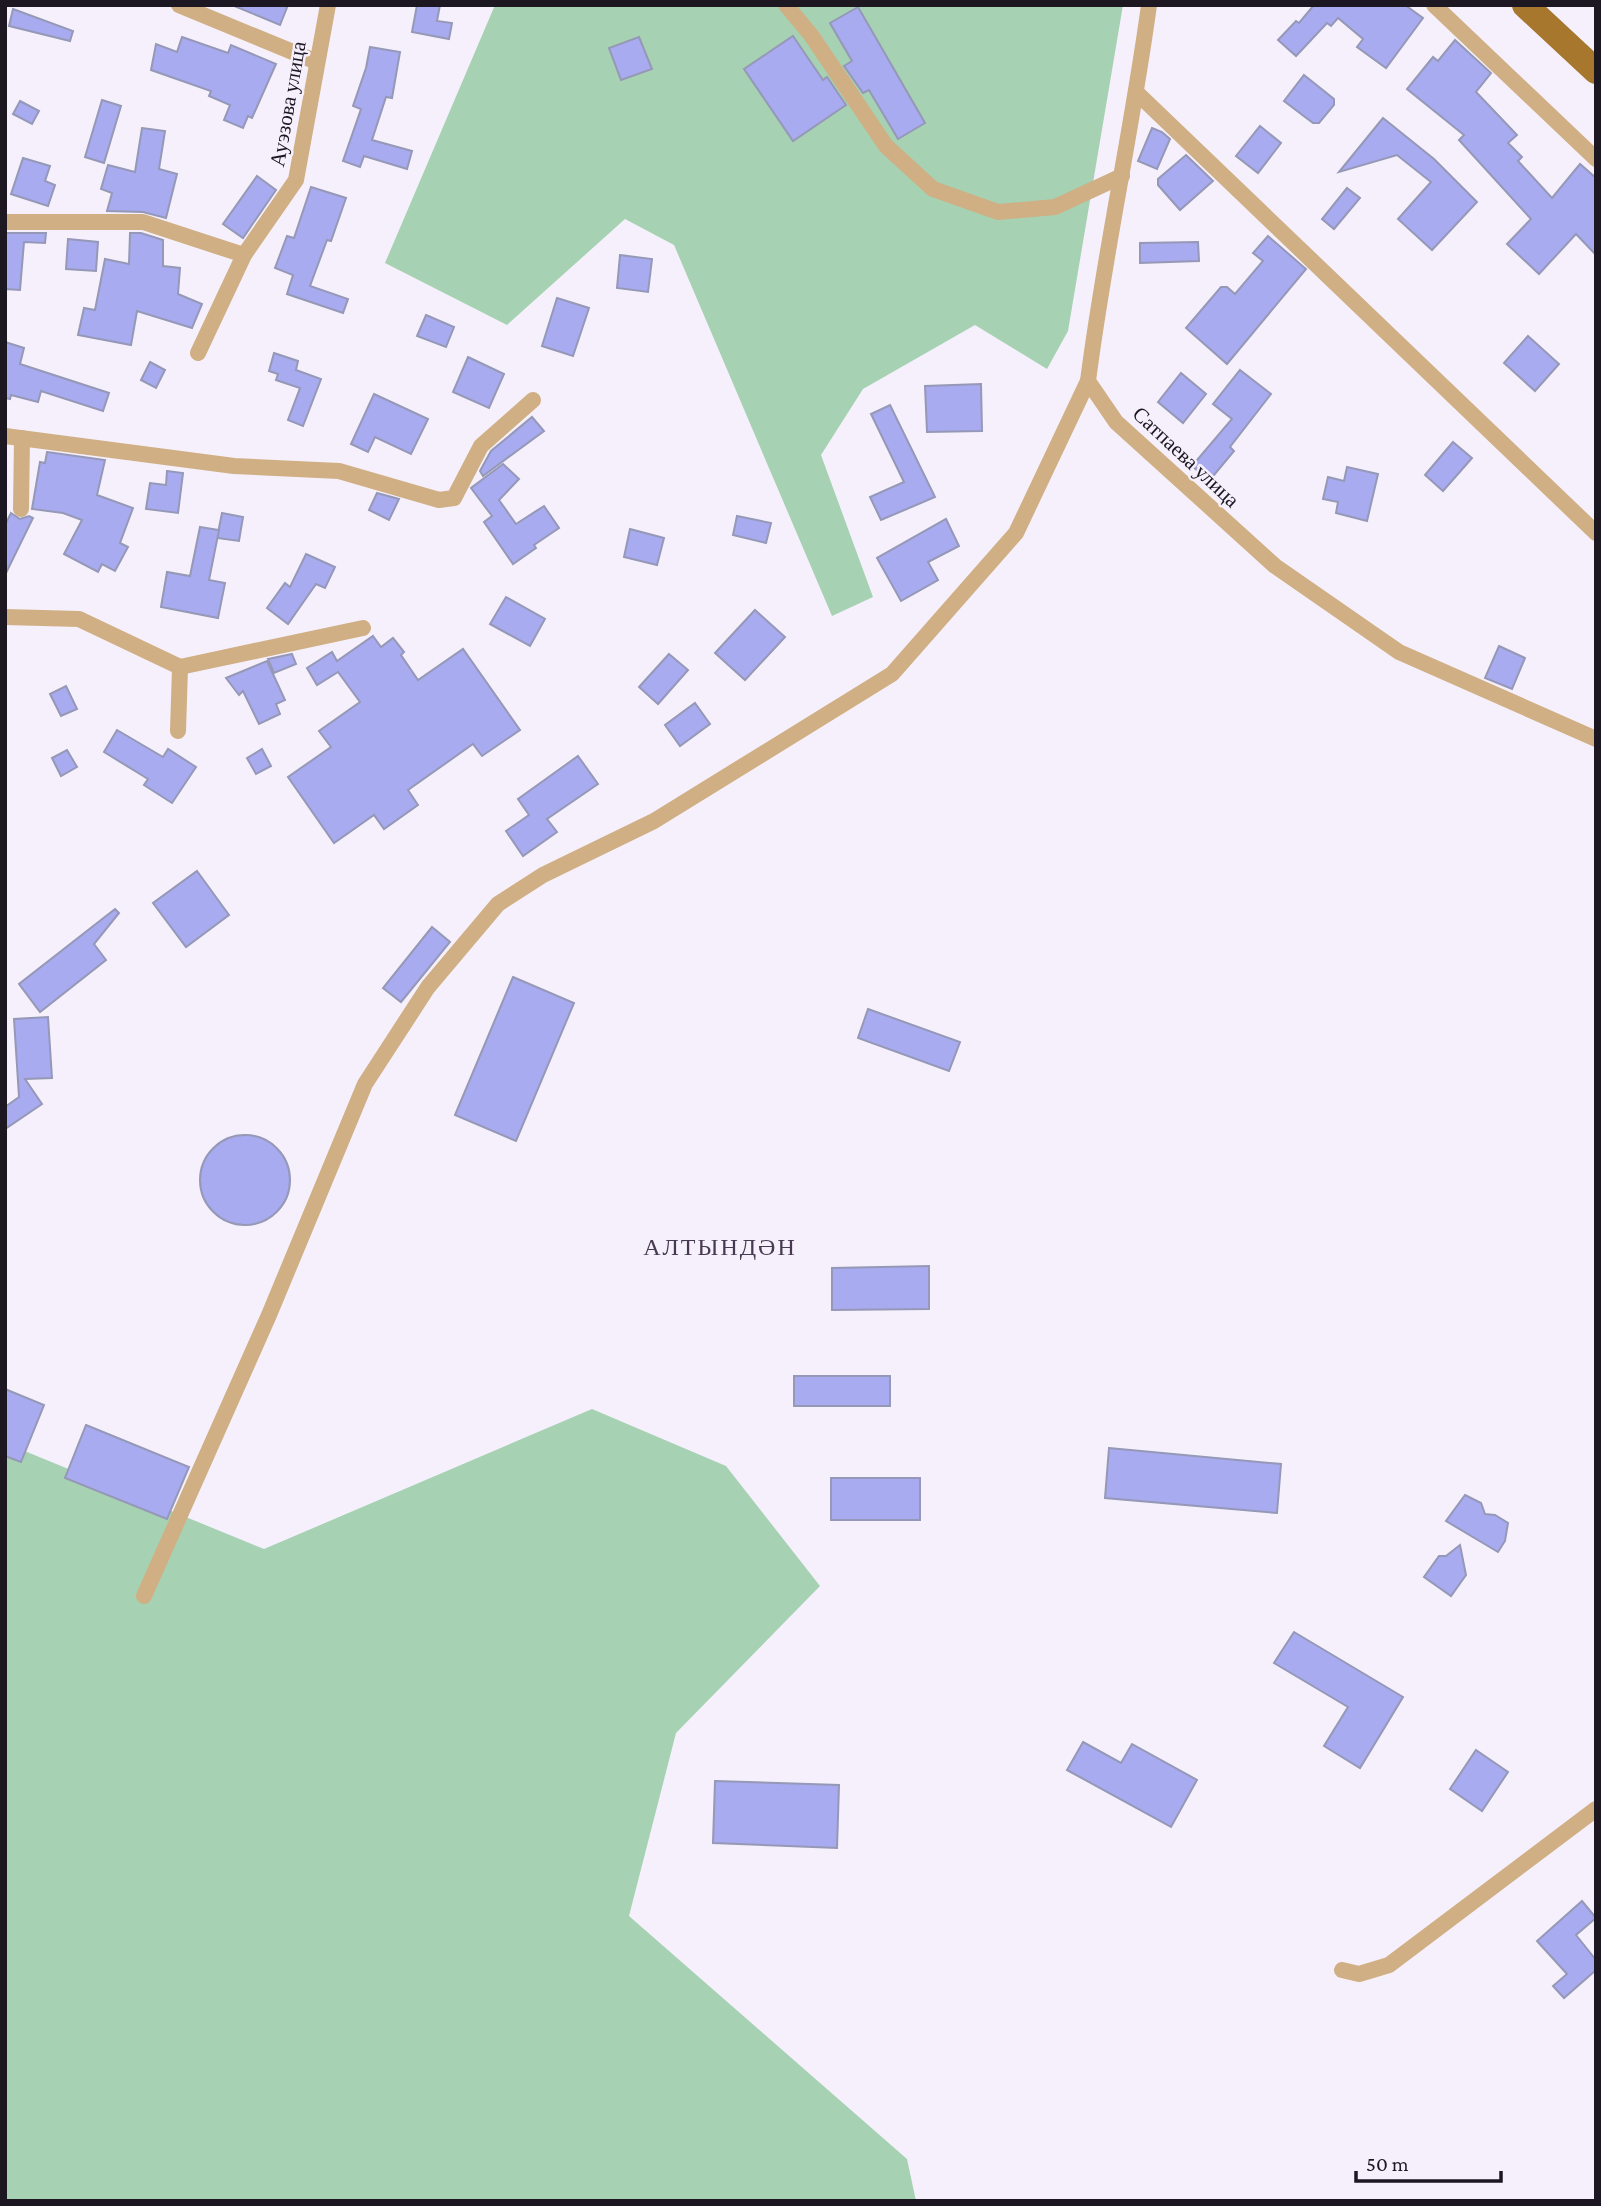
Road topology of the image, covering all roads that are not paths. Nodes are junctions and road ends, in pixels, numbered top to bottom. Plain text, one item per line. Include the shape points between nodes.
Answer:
1 (179, 5) edge
2 (328, 5) edge
3 (786, 5) edge
4 (1149, 5) edge
5 (1434, 5) edge
6 (1525, 5) edge
7 (317, 62) junction
8 (1596, 71) edge
9 (1137, 93) junction
10 (1596, 159) edge
11 (1122, 176) junction
12 (5, 222) edge
13 (244, 255) junction
14 (198, 353) dead end
15 (1088, 381) junction
16 (533, 400) dead end
17 (5, 436) edge
18 (22, 438) junction
19 (21, 509) dead end
20 (1596, 533) edge
21 (5, 617) edge
22 (363, 628) dead end
23 (180, 667) junction
24 (178, 730) dead end
25 (1596, 739) edge
26 (144, 1597) dead end
27 (1596, 1810) edge
28 (1342, 1970) dead end

1 - 7 street
2 - 7 street, Ауэзова улица
3 - 11 street via 886,146 933,189 998,212 1055,206
4 - 9 street
5 - 10 street
6 - 8 main road
7 - 13 street, Ауэзова улица via 296,180
9 - 11 street
9 - 20 street
11 - 15 street
12 - 13 street via 143,222
13 - 14 street, Ауэзова улица
15 - 25 street, Сатпаева улица via 1116,422 1275,566 1399,652
15 - 26 street via 1016,533 892,674 654,821 543,875 498,904 428,987 365,1084
16 - 18 street via 481,446 454,498 439,500 339,471 234,466
17 - 18 street
18 - 19 street
21 - 23 street via 79,619
22 - 23 street
23 - 24 street
27 - 28 street via 1389,1965 1359,1974

